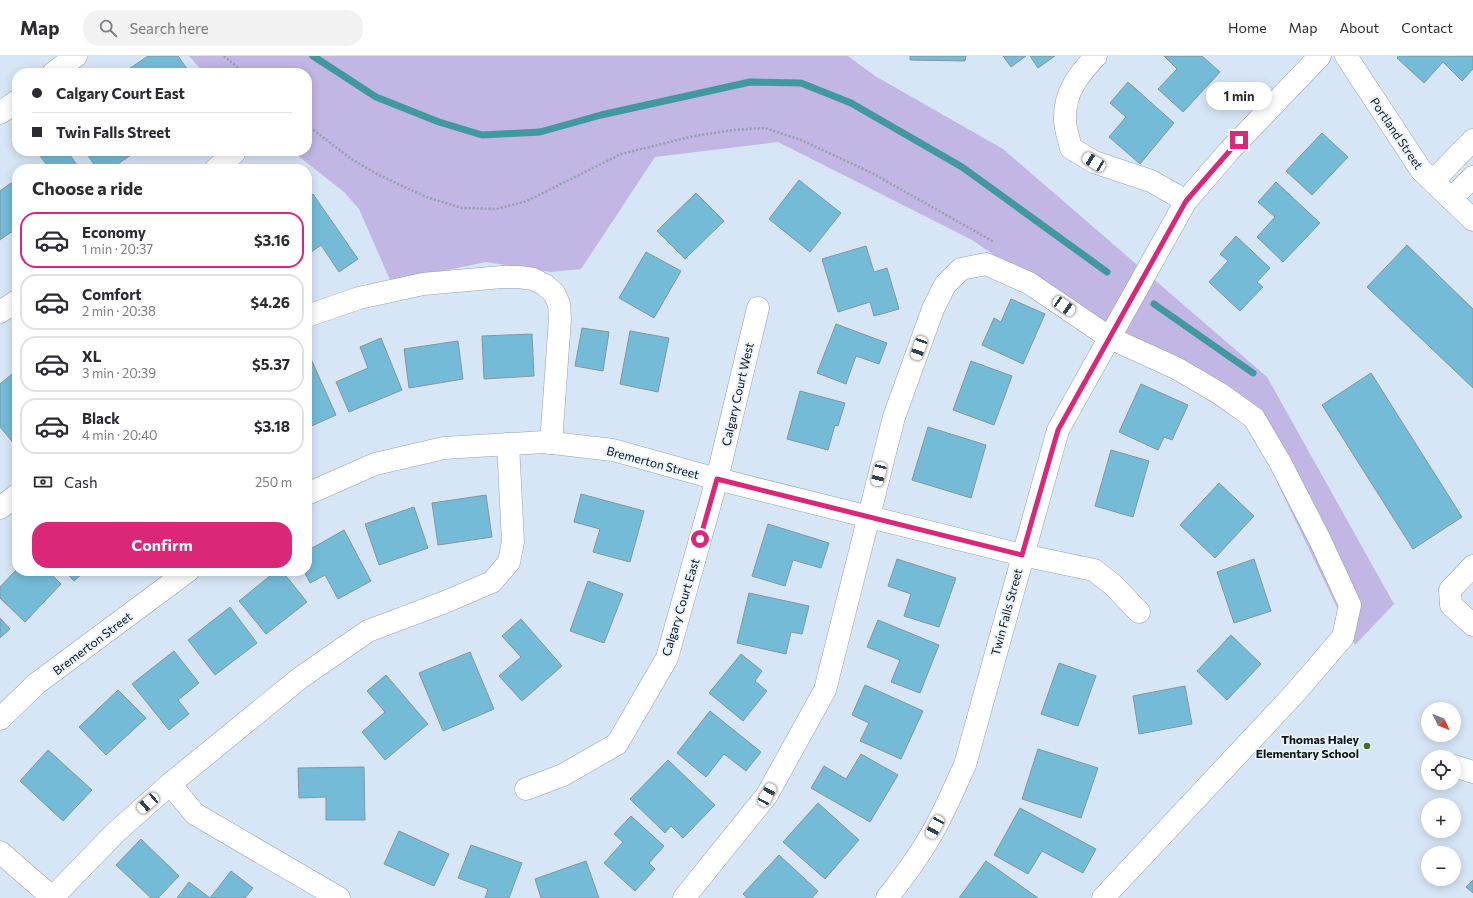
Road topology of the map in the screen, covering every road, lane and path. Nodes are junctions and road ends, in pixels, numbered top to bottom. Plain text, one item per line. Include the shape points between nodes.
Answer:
1 (76, 56) edge
2 (224, 56) edge
3 (1096, 56) edge
4 (1320, 56) edge
5 (1346, 56) edge
6 (60, 68) edge
7 (238, 68) edge
8 (12, 104) edge
9 (0, 113) edge
10 (312, 129) edge
11 (1473, 140) edge
12 (231, 156) edge
13 (222, 164) edge
14 (1473, 177) edge
15 (1433, 181) junction
16 (1451, 199) junction
17 (1186, 201) junction
18 (1473, 220) edge
19 (1000, 245) dead end
20 (12, 304) edge
21 (758, 308) dead end
22 (0, 312) edge
23 (312, 314) edge
24 (1110, 338) junction
25 (551, 443) junction
26 (508, 444) junction
27 (717, 479) junction
28 (312, 492) edge
29 (12, 499) edge
30 (0, 508) edge
31 (868, 517) junction
32 (1022, 555) junction
33 (1473, 566) edge
34 (181, 576) edge
35 (1139, 612) dead end
36 (1473, 625) edge
37 (0, 719) edge
38 (1461, 768) edge
39 (1473, 772) edge
40 (170, 784) junction
41 (526, 788) dead end
42 (0, 852) edge
43 (52, 898) edge
44 (339, 898) edge
45 (684, 898) edge
46 (887, 898) edge
47 (1103, 898) edge

1 - 6 street
2 - 7 path
3 - 17 street via 1081,72 1067,98 1065,121 1071,148 1094,162 1151,181
4 - 17 street, Twin Falls Street via 1229,151
5 - 15 street, Portland Street via 1421,170
8 - 9 street
10 - 19 path via 350,158 426,197 462,208 496,209 527,201 621,154 694,136 765,128 800,140 872,172
11 - 15 street
12 - 13 street
14 - 16 street
15 - 16 street, Portland Street
16 - 18 street, Portland Street
17 - 24 street, Twin Falls Street
20 - 22 street
21 - 27 street, Calgary Court West
23 - 25 street via 358,298 423,284 514,277 533,279 545,285 554,293 559,304 560,319
24 - 31 street via 1029,283 986,264 961,269 945,285 933,309 894,417
24 - 32 street, Twin Falls Street via 1058,430
24 - 47 street via 1176,368 1219,393 1254,418 1281,464 1350,605 1343,637 1295,693
25 - 26 street, Bremerton Street
25 - 27 street, Bremerton Street via 613,450
26 - 28 street, Bremerton Street via 444,448 375,464
26 - 40 street via 513,542 509,562 492,582 368,631 300,678
27 - 31 street, Bremerton Street
27 - 41 street, Calgary Court East via 666,658 616,744 563,775
29 - 30 street
31 - 32 street, Bremerton Street
31 - 45 street via 825,690 767,795
32 - 35 street, Bremerton Street via 1094,570
32 - 46 street, Twin Falls Street via 964,765 928,840 910,870
33 - 36 street via 1450,590 1451,605
34 - 37 street, Bremerton Street via 36,684
38 - 39 street
40 - 43 street via 114,833
40 - 44 street via 195,814
42 - 43 street

